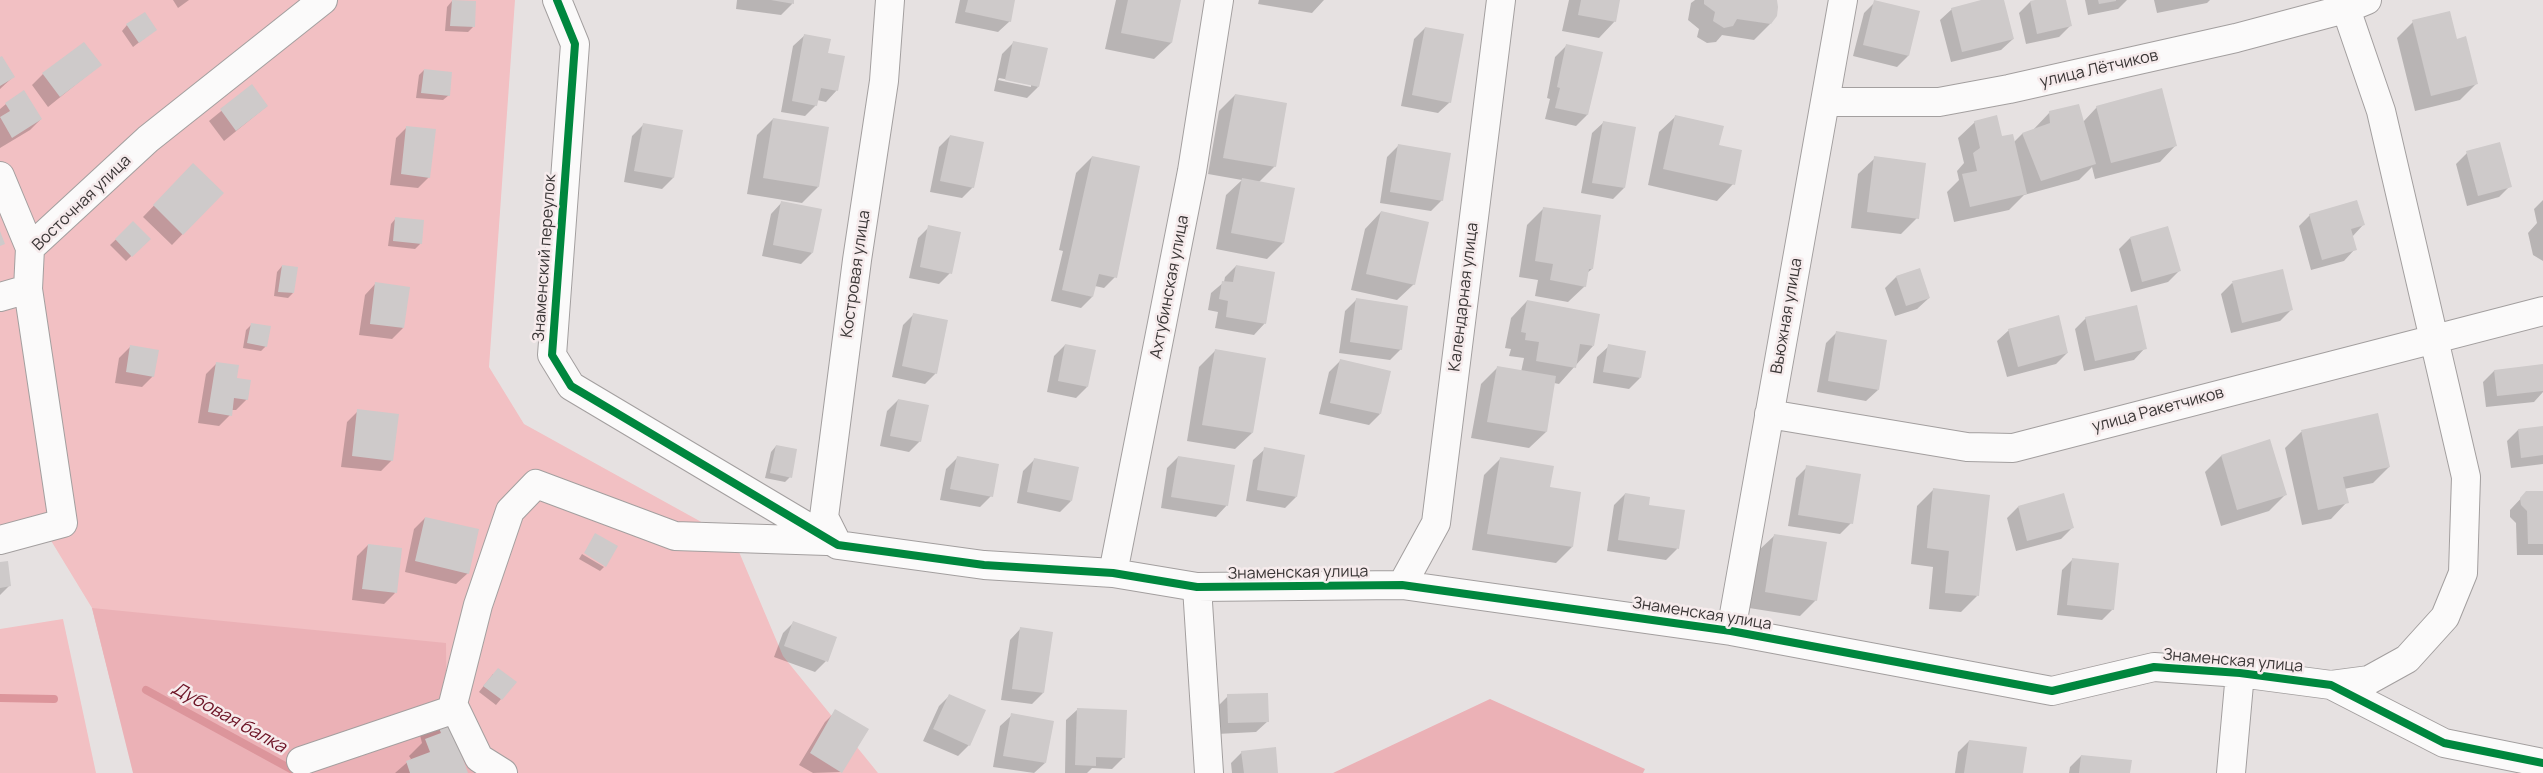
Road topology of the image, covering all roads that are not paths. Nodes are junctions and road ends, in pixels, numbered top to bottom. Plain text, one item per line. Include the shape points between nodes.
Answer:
1 (323, 0) edge
2 (556, 0) edge
3 (890, 0) edge
4 (1219, 0) edge
5 (1501, 0) edge
6 (1843, 0) edge
7 (2352, 3) edge
8 (1825, 102) junction
9 (0, 176) edge
10 (30, 248) junction
11 (28, 289) junction
12 (0, 297) edge
13 (2543, 311) edge
14 (2434, 338) junction
15 (1769, 414) junction
16 (0, 540) edge
17 (835, 543) junction
18 (1113, 573) junction
19 (1402, 585) junction
20 (1198, 588) junction
21 (1731, 631) junction
22 (2240, 673) junction
23 (2331, 685) junction
24 (455, 709) junction
25 (301, 760) dead end
26 (2543, 762) edge
27 (503, 773) edge
28 (1210, 773) edge
29 (2232, 773) edge

1 - 10 street, Восточная улица via 148,140
2 - 17 street, Знаменский переулок via 575,44 552,355 571,386
3 - 17 street, Костровая улица via 884,81 824,517
4 - 18 street, Ахтубинская улица via 1192,171
5 - 19 street, Календарная улица via 1436,523
6 - 8 street, Вьюжная улица
7 - 8 street, улица Лётчиков via 2236,38 2009,89 1939,102
7 - 14 street
8 - 15 street, Вьюжная улица
9 - 10 street
10 - 11 street, Восточная улица
11 - 12 street
11 - 16 street, Восточная улица via 63,523
13 - 14 street, улица Ракетчиков
14 - 15 street, улица Ракетчиков via 2013,448 1967,447
14 - 23 street via 2466,477 2463,573 2445,617 2407,659 2369,680
15 - 21 street, Вьюжная улица
17 - 18 street, Знаменская улица via 984,565
17 - 24 street, Знаменская улица via 675,536 536,484 510,511 478,605 453,704
18 - 20 street, Знаменская улица
19 - 20 street, Знаменская улица
19 - 21 street, Знаменская улица
20 - 28 street
21 - 22 street, Знаменская улица via 2052,691 2154,667
22 - 23 street, Знаменская улица
22 - 29 street
23 - 26 street, Знаменская улица via 2444,743
24 - 25 street
24 - 27 street via 479,758

